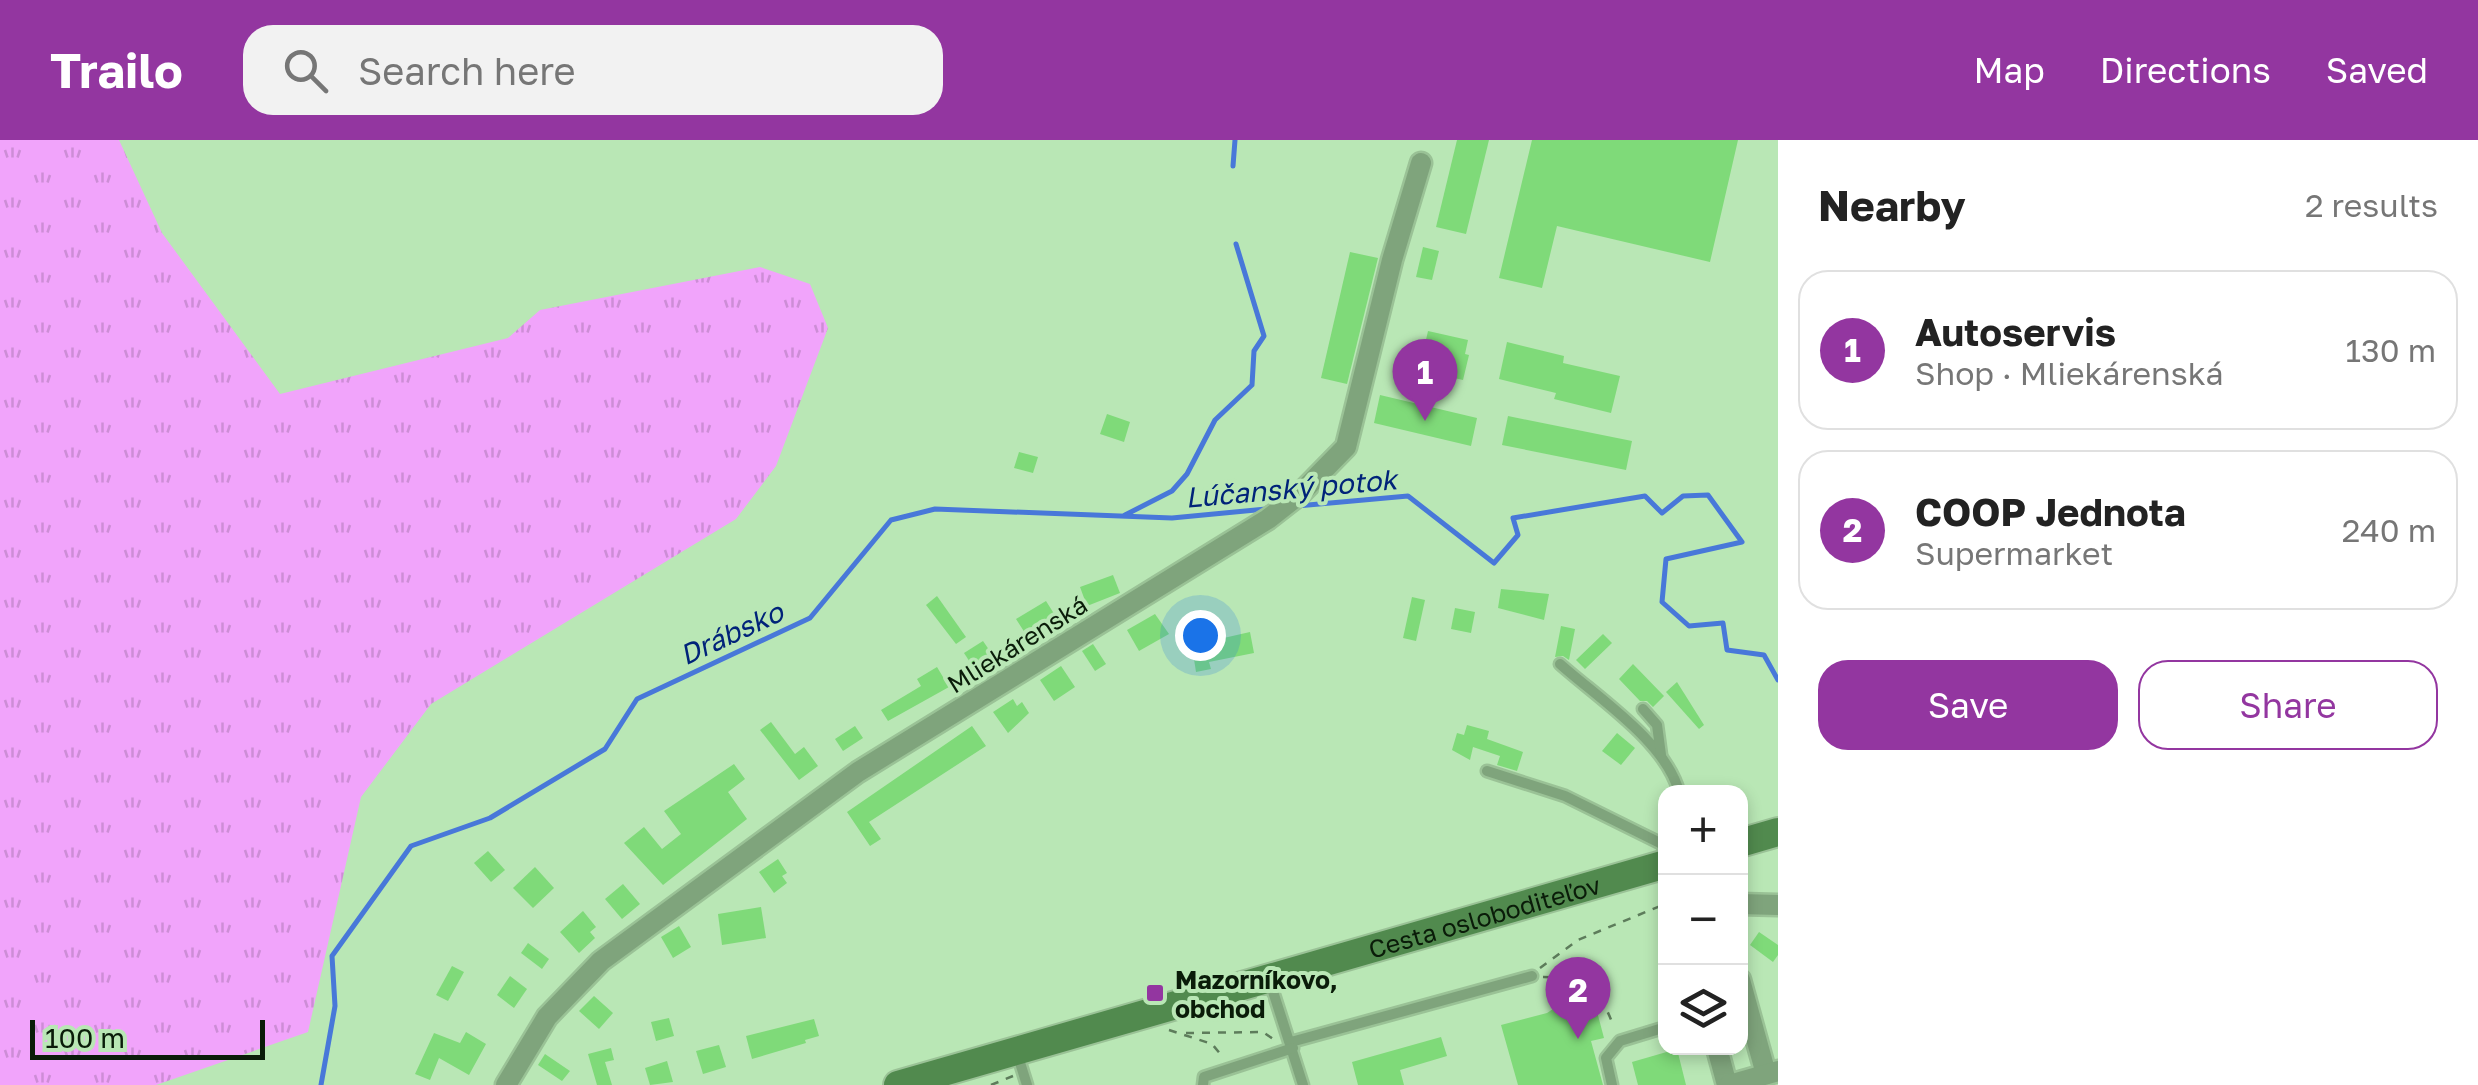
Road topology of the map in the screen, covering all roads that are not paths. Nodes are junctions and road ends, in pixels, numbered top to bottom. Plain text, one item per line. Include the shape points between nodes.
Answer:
1 (1421, 163) dead end
2 (1560, 664) dead end
3 (1643, 709) dead end
4 (1660, 756) junction
5 (1487, 771) dead end
6 (1677, 785) edge
7 (1778, 832) edge
8 (1658, 841) edge
9 (1748, 841) edge
10 (1658, 866) edge
11 (1748, 904) edge
12 (1778, 905) edge
13 (1532, 976) road end
14 (1268, 978) junction
15 (1748, 1003) edge
16 (1658, 1030) edge
17 (1292, 1045) junction
18 (1718, 1055) edge
19 (1016, 1063) junction
20 (1772, 1072) edge
21 (506, 1085) edge
22 (898, 1085) edge
23 (1027, 1085) edge
24 (1202, 1085) edge
25 (1303, 1085) edge
26 (1612, 1085) edge
27 (1728, 1085) edge

1 - 21 street, Mliekárenská via 1346,447 1300,494 858,772 617,949 547,1017
2 - 4 lane via 1623,715
3 - 4 lane via 1658,724
4 - 6 lane
5 - 8 lane via 1565,796
7 - 9 main road
10 - 14 main road, Cesta osloboditeľov
11 - 12 street
13 - 17 lane
14 - 17 lane
14 - 19 main road, Cesta osloboditeľov
15 - 20 street
16 - 26 lane via 1620,1042 1606,1058
17 - 24 lane via 1204,1077
17 - 25 lane
18 - 27 street
19 - 22 main road, Cesta osloboditeľov
19 - 23 lane
20 - 27 street

